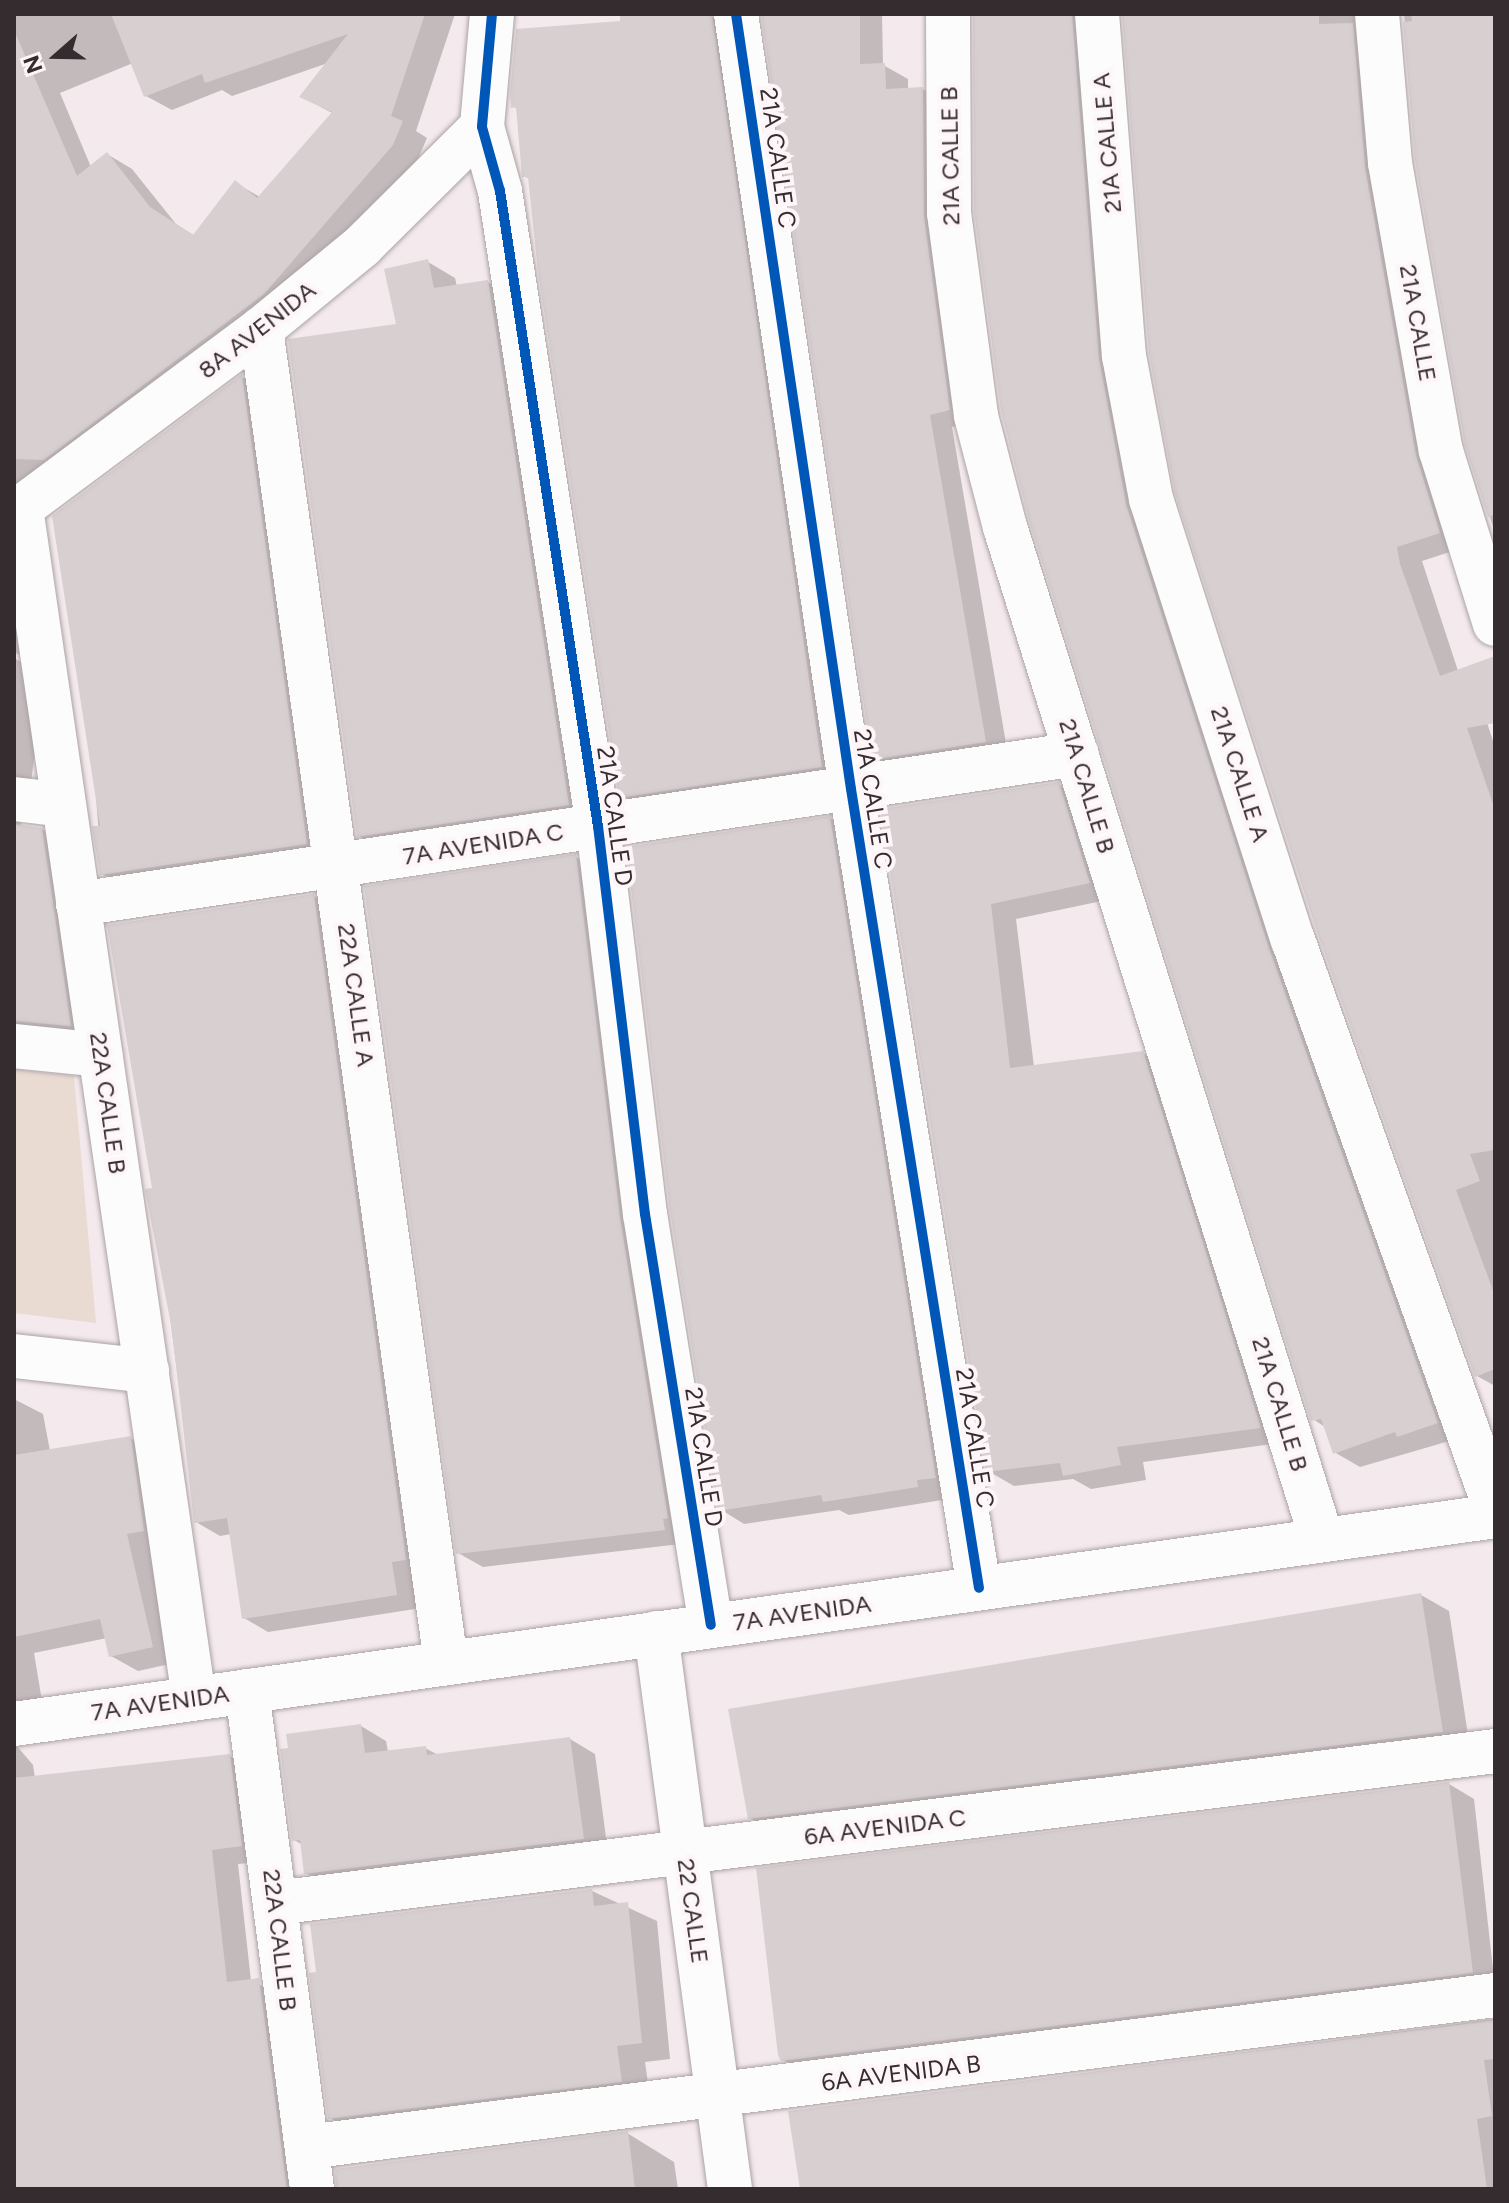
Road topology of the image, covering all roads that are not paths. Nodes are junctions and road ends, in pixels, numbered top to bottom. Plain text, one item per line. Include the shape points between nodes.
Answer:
1 (492, 14) edge
2 (736, 14) edge
3 (948, 14) edge
4 (1097, 14) edge
5 (1377, 14) edge
6 (482, 127) junction
7 (261, 329) junction
8 (18, 511) edge
9 (1495, 624) edge
10 (1077, 754) junction
11 (851, 789) junction
12 (14, 799) edge
13 (64, 805) junction
14 (598, 826) junction
15 (338, 866) junction
16 (78, 904) junction
17 (14, 1046) edge
18 (101, 1055) junction
19 (14, 1356) edge
20 (147, 1371) junction
21 (1495, 1508) edge
22 (1495, 1516) edge
23 (1322, 1540) junction
24 (979, 1588) junction
25 (711, 1625) junction
26 (656, 1633) junction
27 (446, 1663) junction
28 (247, 1691) junction
29 (194, 1698) junction
30 (14, 1724) edge
31 (1495, 1751) edge
32 (685, 1852) junction
33 (275, 1903) junction
34 (1495, 1995) edge
35 (718, 2097) junction
36 (310, 2168) edge
37 (730, 2189) edge

1 - 6 street, 21A CALLE D
2 - 11 street, 21A CALLE C
3 - 10 street, 21A CALLE B via 949,213 976,416
4 - 21 street, 21A CALLE A via 1124,356 1151,499 1293,940
5 - 9 street, 21A CALLE via 1390,163 1441,451
6 - 7 street, 8A AVENIDA via 362,246
6 - 14 street, 21A CALLE D via 500,191
7 - 8 street, 8A AVENIDA
7 - 15 street, 22A CALLE A
8 - 13 street, 22A CALLE B
10 - 11 street, 7A AVENIDA C
10 - 23 street, 21A CALLE B
11 - 14 street, 7A AVENIDA C
11 - 24 street, 21A CALLE C
12 - 13 street
13 - 16 street, 22A CALLE B
14 - 15 street, 7A AVENIDA C
14 - 25 street, 21A CALLE D via 645,1214
15 - 16 street, 7A AVENIDA C
15 - 27 street, 22A CALLE A
16 - 18 street, 22A CALLE B
17 - 18 street
18 - 20 street, 22A CALLE B
19 - 20 street
20 - 29 street, 22A CALLE B
22 - 23 street, 7A AVENIDA
23 - 24 street, 7A AVENIDA
24 - 25 street, 7A AVENIDA
25 - 26 street, 7A AVENIDA
26 - 27 street, 7A AVENIDA
26 - 32 street, 22 CALLE
27 - 28 street, 7A AVENIDA
28 - 29 street, 7A AVENIDA
28 - 33 street, 22A CALLE B
29 - 30 street, 7A AVENIDA
31 - 32 street, 6A AVENIDA C
32 - 33 street, 6A AVENIDA C
32 - 35 street, 22 CALLE
33 - 36 street, 22A CALLE B
34 - 35 street, 6A AVENIDA B
35 - 36 street, 6A AVENIDA B
35 - 37 street, 22 CALLE

